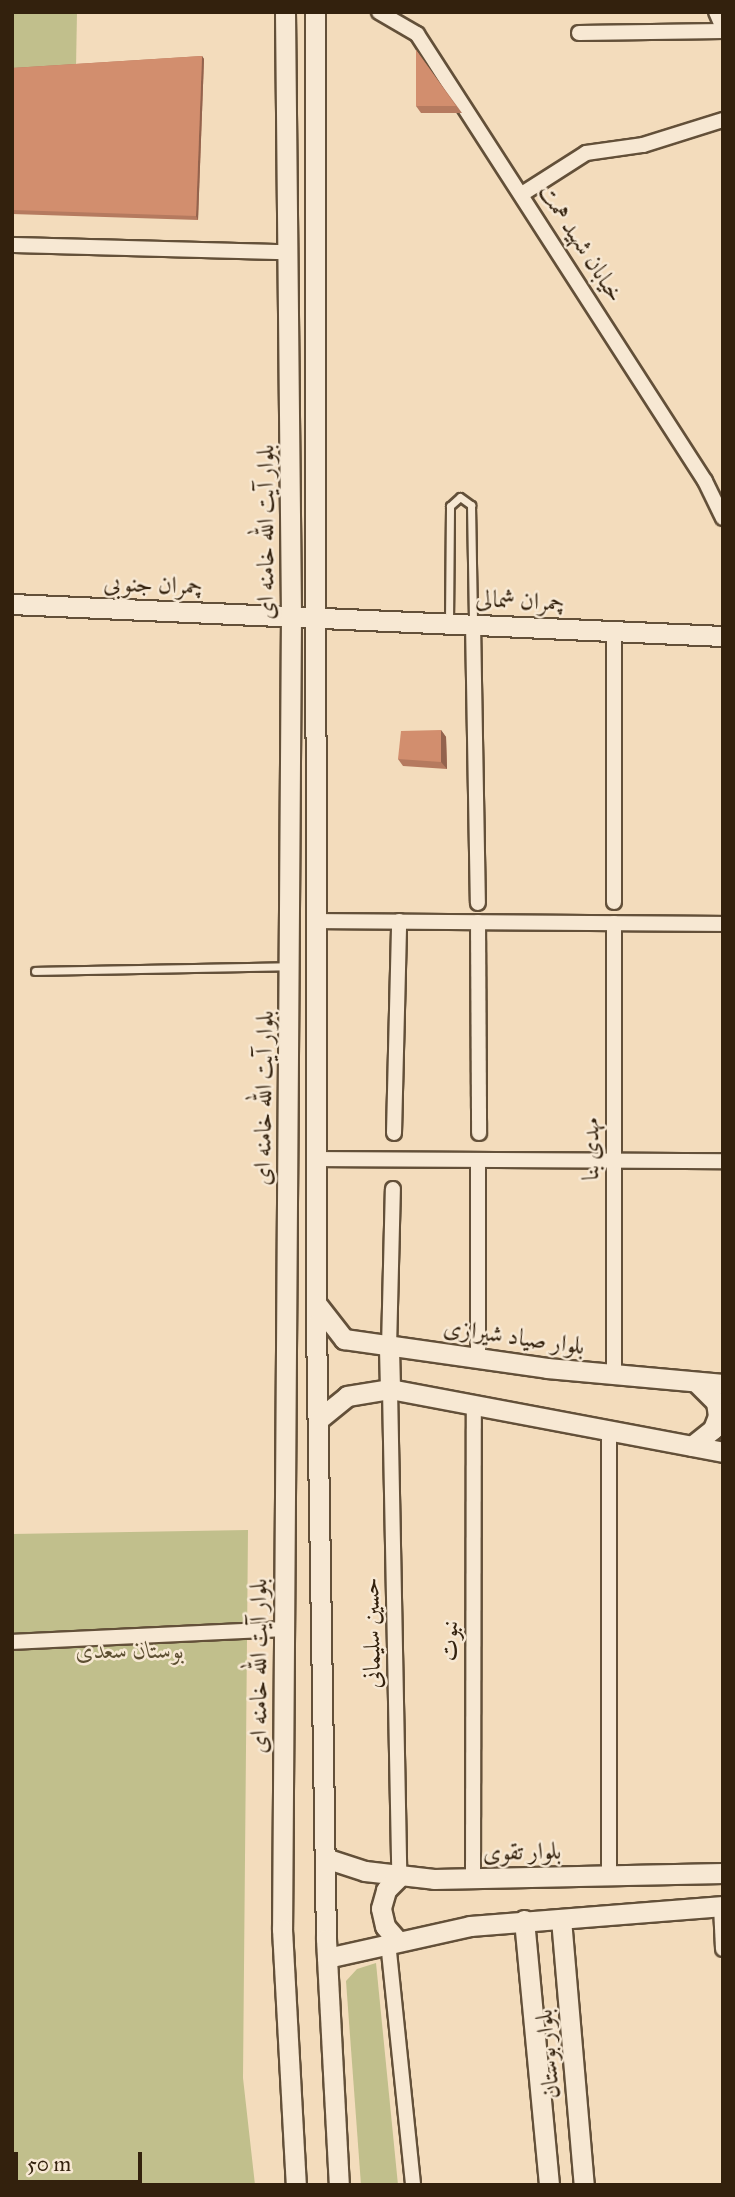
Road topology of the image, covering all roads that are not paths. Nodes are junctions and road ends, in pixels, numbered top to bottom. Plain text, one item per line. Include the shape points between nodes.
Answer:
1 (285, 12) edge
2 (315, 12) edge
3 (379, 12) edge
4 (716, 12) edge
5 (723, 29) edge
6 (579, 33) dead end
7 (723, 120) edge
8 (522, 194) junction
9 (12, 245) edge
10 (288, 252) junction
11 (723, 518) edge
12 (12, 604) edge
13 (291, 615) junction
14 (315, 615) junction
15 (449, 622) junction
16 (473, 623) junction
17 (614, 630) junction
18 (723, 636) edge
19 (614, 902) dead end
20 (478, 904) dead end
21 (316, 921) junction
22 (399, 921) junction
23 (478, 922) junction
24 (614, 923) junction
25 (723, 924) edge
26 (290, 966) junction
27 (35, 971) dead end
28 (394, 1133) dead end
29 (479, 1133) dead end
30 (316, 1159) junction
31 (478, 1160) junction
32 (614, 1160) junction
33 (723, 1161) edge
34 (393, 1189) dead end
35 (316, 1303) junction
36 (389, 1348) junction
37 (478, 1358) junction
38 (614, 1374) junction
39 (696, 1382) junction
40 (723, 1384) edge
41 (390, 1389) junction
42 (474, 1404) junction
43 (319, 1419) junction
44 (608, 1430) junction
45 (692, 1446) junction
46 (723, 1452) edge
47 (284, 1629) junction
48 (12, 1642) edge
49 (325, 1858) junction
50 (723, 1872) edge
51 (609, 1875) junction
52 (398, 1877) junction
53 (473, 1878) junction
54 (722, 1906) edge
55 (561, 1919) junction
56 (524, 1920) junction
57 (393, 1941) junction
58 (722, 1942) edge
59 (723, 1949) edge
60 (327, 1958) junction
61 (296, 2185) edge
62 (339, 2185) edge
63 (413, 2185) edge
64 (549, 2185) edge
65 (584, 2185) edge

1 - 10 main road, بلوار آیت الله خامنه ای
2 - 14 main road, بلوار آیت الله خامنه ای
3 - 8 street, خیابان شهید همت via 417,34
4 - 5 street
5 - 6 street
7 - 8 street via 643,145 586,153
8 - 11 street, خیابان شهید همت via 705,481
9 - 10 street
10 - 13 main road, بلوار آیت الله خامنه ای
12 - 13 main road, چمران جنوبی
13 - 14 main road, چمران جنوبی
13 - 26 main road, بلوار آیت الله خامنه ای
14 - 15 main road, چمران شمالی
14 - 21 main road, بلوار آیت الله خامنه ای
15 - 16 main road, چمران شمالی
15 - 16 lane via 450,506 460,497 471,505
16 - 17 main road, چمران شمالی
16 - 20 street
17 - 18 main road, چمران شمالی
17 - 19 street
21 - 22 street
21 - 30 main road, بلوار آیت الله خامنه ای
22 - 23 street
22 - 28 street
23 - 24 street
23 - 29 street
24 - 25 street
24 - 32 street, مهدی بنا
26 - 27 lane
26 - 47 main road, بلوار آیت الله خامنه ای
30 - 31 street
30 - 35 main road, بلوار آیت الله خامنه ای
31 - 32 street
31 - 37 street
32 - 33 street
32 - 38 street, مهدی بنا
34 - 36 street
35 - 36 main road, بلوار صیاد شیرازی via 344,1339
35 - 43 main road, بلوار آیت الله خامنه ای
36 - 37 main road, بلوار صیاد شیرازی
36 - 41 main road
37 - 38 main road, بلوار صیاد شیرازی
38 - 39 main road, بلوار صیاد شیرازی
39 - 40 main road, بلوار صیاد شیرازی
39 - 45 main road via 716,1402 718,1416 713,1429
41 - 42 main road
41 - 43 main road via 347,1396
41 - 52 street, حسین سلیمانی
42 - 44 main road
42 - 53 street, نبوت
43 - 49 main road, بلوار آیت الله خامنه ای
44 - 45 main road
44 - 51 street
45 - 46 main road
47 - 48 street
47 - 61 main road, بلوار آیت الله خامنه ای via 282,1929
49 - 52 main road, بلوار تقوی
49 - 60 main road, بلوار آیت الله خامنه ای
50 - 51 main road, بلوار تقوی
51 - 53 main road, بلوار تقوی
52 - 53 main road, بلوار تقوی
52 - 57 main road via 386,1890 381,1908
54 - 55 main road
54 - 58 street
55 - 56 main road
55 - 65 main road, بلوار بوستان
56 - 57 main road
56 - 64 main road, بلوار بوستان
57 - 60 main road
57 - 63 street
58 - 59 street
60 - 62 main road, بلوار آیت الله خامنه ای

